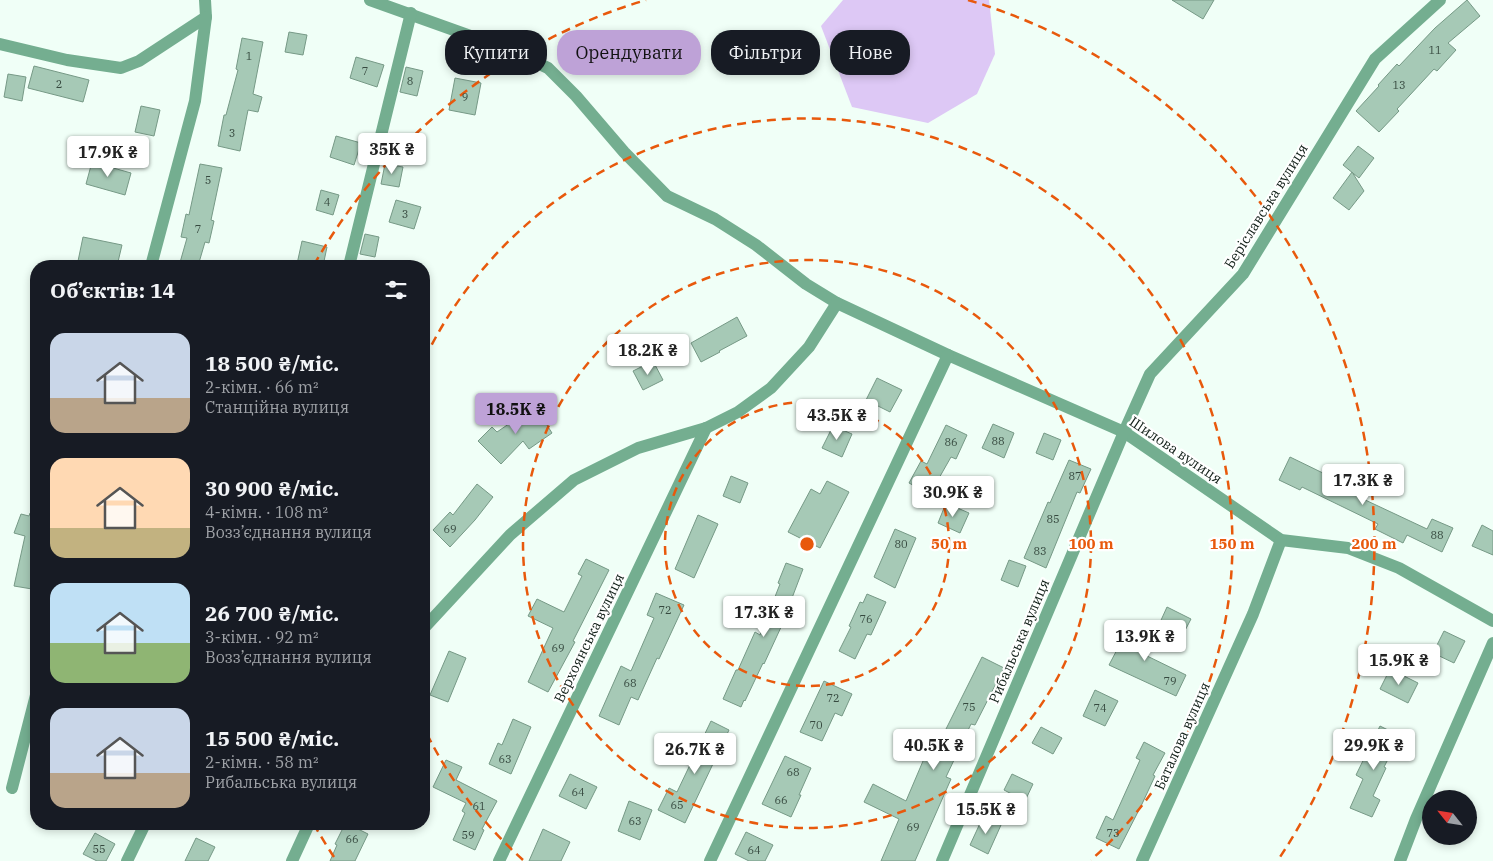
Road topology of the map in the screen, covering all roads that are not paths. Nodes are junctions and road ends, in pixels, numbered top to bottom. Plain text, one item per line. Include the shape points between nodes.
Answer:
1 (205, 0) edge
2 (370, 0) edge
3 (1440, 0) edge
4 (411, 14) junction
5 (206, 17) junction
6 (0, 44) edge
7 (153, 260) edge
8 (350, 260) edge
9 (837, 303) junction
10 (948, 355) junction
11 (706, 428) junction
12 (1124, 432) junction
13 (1281, 540) junction
14 (1493, 621) edge
15 (430, 622) edge
16 (1493, 643) edge
17 (30, 718) edge
18 (12, 788) dead end
19 (142, 830) edge
20 (306, 830) edge
21 (127, 861) edge
22 (292, 861) edge
23 (499, 861) edge
24 (710, 861) edge
25 (942, 861) edge
26 (1142, 861) edge
27 (1400, 861) edge

1 - 5 street
2 - 4 street, Шилова вулиця
3 - 12 street, Беріславська вулиця via 1374,59 1244,274 1150,374
4 - 8 street
4 - 9 street, Шилова вулиця via 510,50 548,68 666,196 715,219
5 - 6 street via 139,61 122,68 67,60
5 - 7 street via 195,101
9 - 10 street, Шилова вулиця
9 - 11 street via 809,347 771,388 738,412
10 - 12 street, Шилова вулиця
10 - 24 street
11 - 15 street via 638,448 574,480 510,535
11 - 23 street, Верхоянська вулиця
12 - 13 street, Шилова вулиця
12 - 25 street, Рибальська вулиця
13 - 14 street, Шилова вулиця via 1348,548 1399,568
13 - 26 street, Баталова вулиця via 1253,614
16 - 27 street
17 - 18 street
19 - 21 street
20 - 22 street

